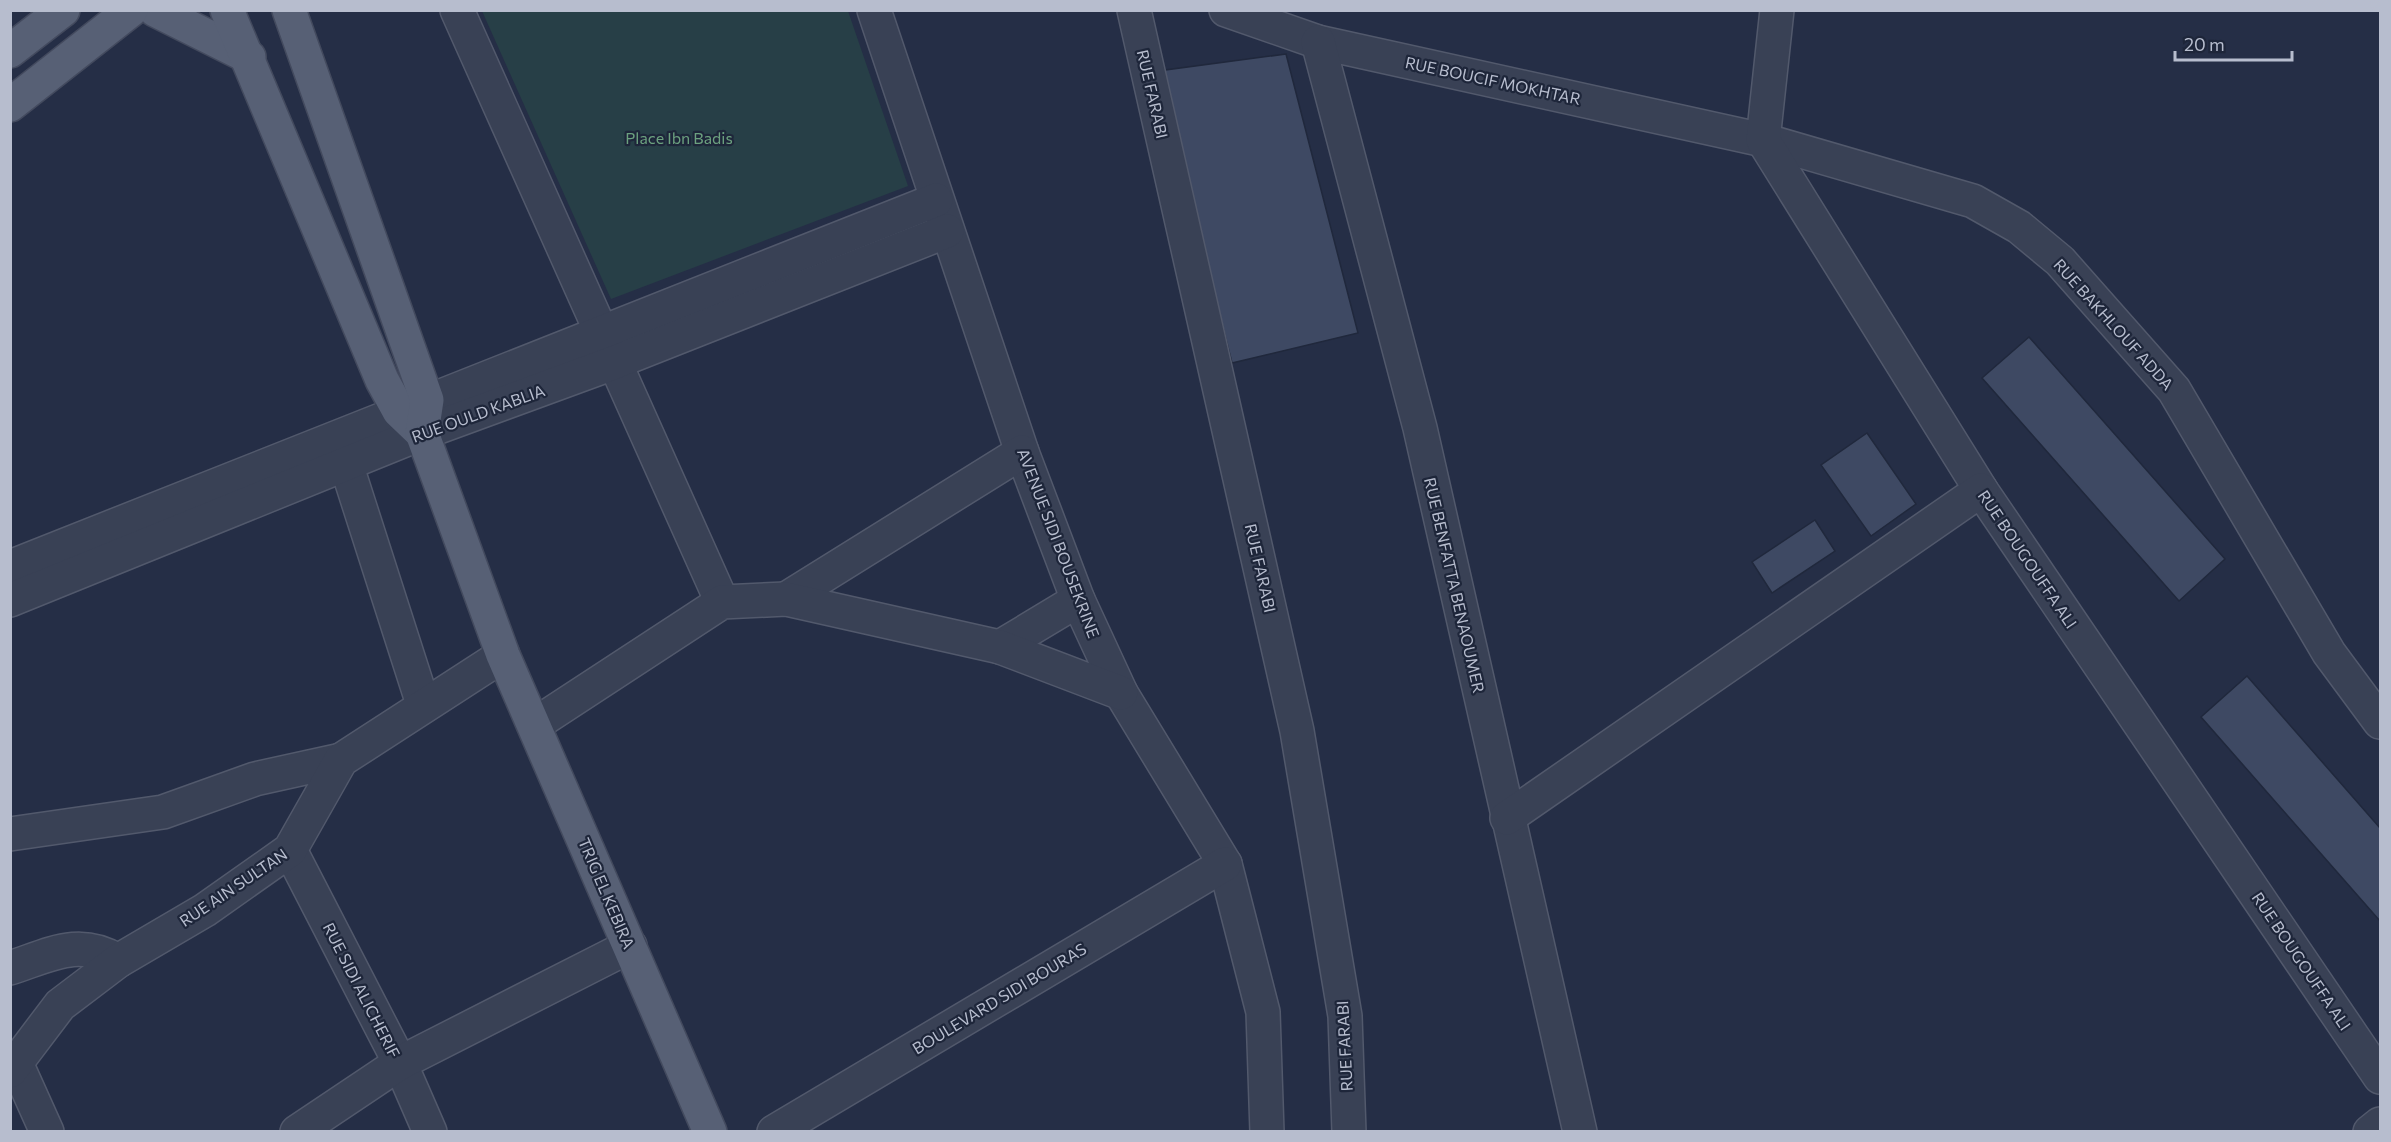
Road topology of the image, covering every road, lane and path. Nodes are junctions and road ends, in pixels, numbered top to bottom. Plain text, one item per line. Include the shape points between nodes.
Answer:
1 (63, 10) edge
2 (131, 10) edge
3 (156, 10) edge
4 (227, 10) edge
5 (289, 10) edge
6 (457, 10) edge
7 (874, 10) edge
8 (1134, 10) edge
9 (1226, 10) edge
10 (1777, 10) edge
11 (1318, 42) junction
12 (10, 51) edge
13 (249, 57) junction
14 (10, 105) edge
15 (1763, 140) junction
16 (936, 200) junction
17 (947, 231) junction
18 (606, 349) junction
19 (413, 406) junction
20 (423, 433) junction
21 (1022, 452) junction
22 (346, 464) junction
23 (1981, 490) junction
24 (10, 567) edge
25 (786, 599) junction
26 (10, 600) edge
27 (1078, 600) junction
28 (722, 602) junction
29 (1000, 647) junction
30 (503, 655) junction
31 (1121, 693) junction
32 (423, 704) junction
33 (2380, 722) edge
34 (534, 725) junction
35 (341, 760) junction
36 (1507, 818) junction
37 (10, 834) edge
38 (290, 850) junction
39 (1225, 864) junction
40 (630, 946) junction
41 (118, 961) junction
42 (10, 968) edge
43 (400, 1063) junction
44 (13, 1067) edge
45 (2380, 1077) edge
46 (2380, 1124) edge
47 (47, 1131) edge
48 (297, 1131) edge
49 (430, 1131) edge
50 (710, 1131) edge
51 (774, 1131) edge
52 (1268, 1131) edge
53 (1348, 1131) edge
54 (1580, 1131) edge
55 (2370, 1131) edge

1 - 12 main road
2 - 14 main road
3 - 13 main road
4 - 13 main road
5 - 19 main road
6 - 18 street
7 - 16 street, AVENUE SIDI BOUSEKRINE
8 - 53 street, RUE FARABI via 1297,731 1345,1017
9 - 11 street, RUE BOUCIF MOKHTAR
10 - 15 street
11 - 15 street, RUE BOUCIF MOKHTAR
11 - 36 street, RUE BENFATTA BENAOUMER via 1420,428
13 - 19 main road via 382,380
15 - 23 street, RUE BOUGOUFFA ALI
15 - 33 street, RUE BAKHLOUF ADDA via 1973,201 2019,226 2060,261 2174,390 2329,653
16 - 17 street, AVENUE SIDI BOUSEKRINE
16 - 18 street, RUE OULD KABLIA
17 - 18 street, RUE OULD KABLIA
17 - 21 street, AVENUE SIDI BOUSEKRINE
18 - 19 street, RUE OULD KABLIA
18 - 20 street, RUE OULD KABLIA
18 - 28 street
19 - 20 main road
19 - 24 street, RUE OULD KABLIA
20 - 22 street, RUE OULD KABLIA
20 - 30 main road, TRIG EL KEBIRA
21 - 25 street
21 - 27 street, AVENUE SIDI BOUSEKRINE
22 - 26 street, RUE OULD KABLIA
22 - 32 street
23 - 36 street
23 - 45 street, RUE BOUGOUFFA ALI
25 - 28 street
25 - 29 street
27 - 29 street
27 - 31 street, AVENUE SIDI BOUSEKRINE
28 - 34 street
29 - 31 street
30 - 32 street, RUE AIN SULTAN
30 - 34 main road, TRIG EL KEBIRA
31 - 39 street, AVENUE SIDI BOUSEKRINE
32 - 35 street, RUE AIN SULTAN
34 - 40 main road, TRIG EL KEBIRA
35 - 37 street via 255,779 163,812
35 - 38 street, RUE AIN SULTAN
36 - 54 street, RUE BENFATTA BENAOUMER
38 - 41 street, RUE AIN SULTAN via 205,910
38 - 43 street, RUE SIDI ALICHERIF
39 - 51 street, BOULEVARD SIDI BOURAS
39 - 52 street, AVENUE SIDI BOUSEKRINE via 1263,1012
40 - 43 street
40 - 50 main road, TRIG EL KEBIRA
41 - 42 street via 95,950 70,948
41 - 44 street, RUE AIN SULTAN via 60,1005
43 - 48 street
43 - 49 street, RUE SIDI ALICHERIF
44 - 47 street
46 - 55 street

